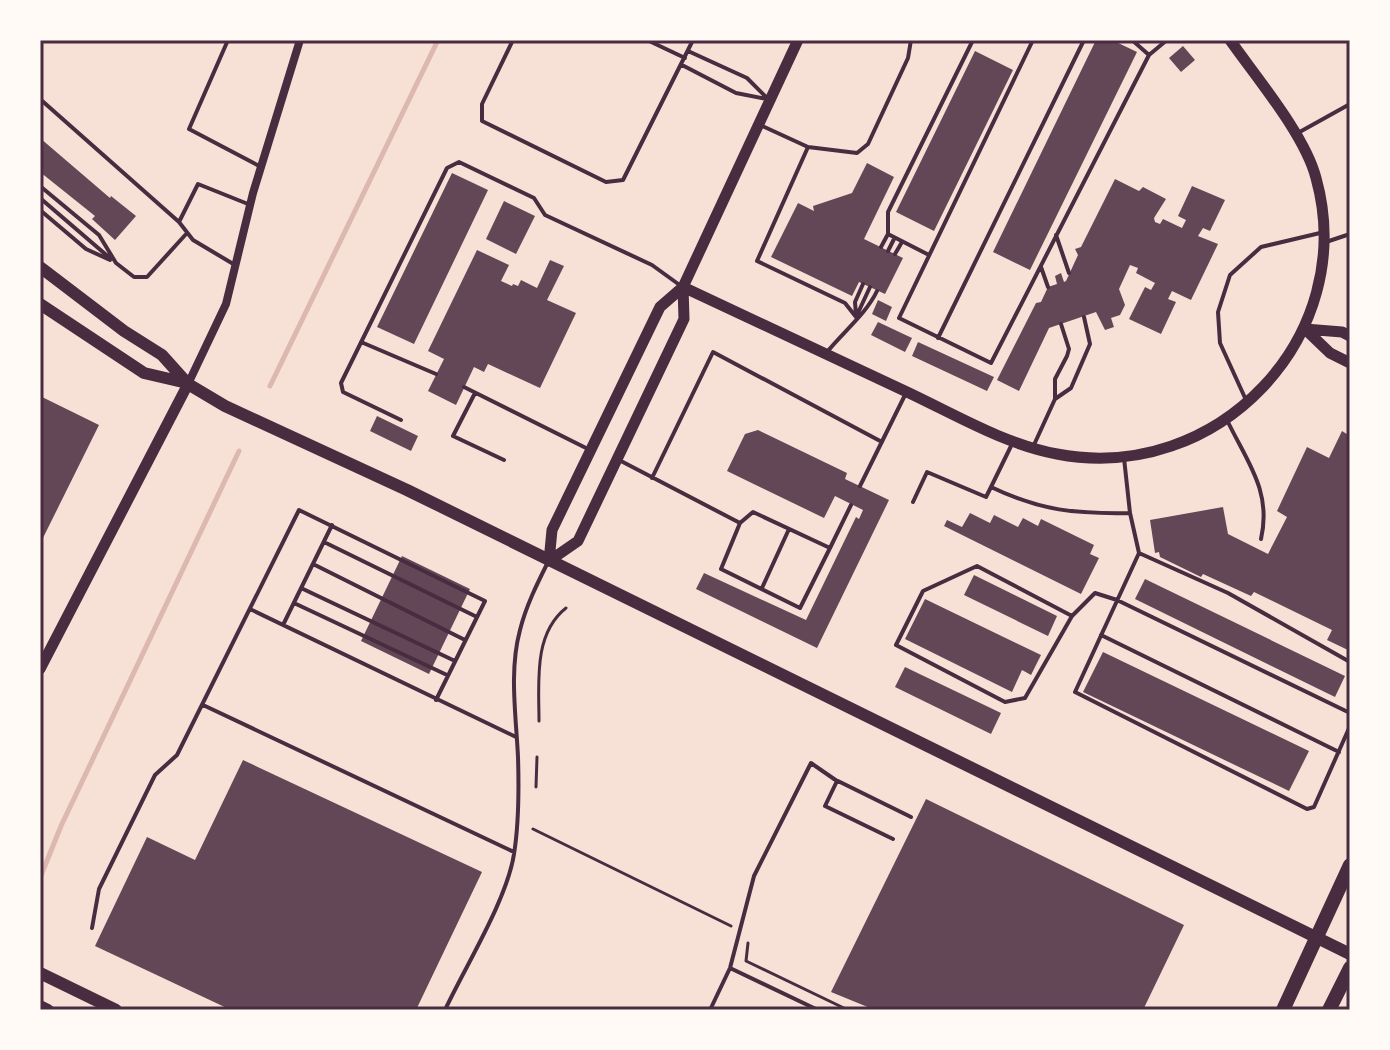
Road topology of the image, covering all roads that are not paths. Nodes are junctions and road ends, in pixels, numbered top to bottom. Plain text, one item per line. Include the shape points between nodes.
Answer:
1 (228, 40) edge
2 (300, 40) edge
3 (513, 40) edge
4 (647, 40) edge
5 (693, 40) edge
6 (798, 40) edge
7 (911, 40) edge
8 (973, 40) edge
9 (1033, 40) edge
10 (1084, 40) edge
11 (1132, 40) edge
12 (1167, 40) edge
13 (1230, 40) edge
14 (688, 51) junction
15 (1149, 55) junction
16 (685, 58) junction
17 (682, 65) junction
18 (40, 99) edge
19 (769, 100) junction
20 (1350, 104) edge
21 (758, 124) junction
22 (1295, 134) junction
23 (808, 147) junction
24 (261, 167) junction
25 (40, 186) edge
26 (40, 198) edge
27 (250, 205) junction
28 (40, 210) edge
29 (179, 222) junction
30 (187, 233) junction
31 (888, 234) junction
32 (1350, 234) edge
33 (1056, 235) junction
34 (1325, 237) junction
35 (895, 238) junction
36 (902, 241) junction
37 (881, 247) dead end
38 (888, 251) dead end
39 (895, 254) dead end
40 (929, 255) junction
41 (116, 263) junction
42 (1041, 266) junction
43 (40, 267) edge
44 (237, 267) junction
45 (1069, 273) dead end
46 (863, 284) dead end
47 (683, 287) junction
48 (870, 287) dead end
49 (1048, 287) dead end
50 (877, 291) dead end
51 (40, 304) edge
52 (856, 317) junction
53 (1084, 317) dead end
54 (1061, 324) dead end
55 (1305, 329) junction
56 (1350, 336) edge
57 (938, 338) junction
58 (361, 342) junction
59 (825, 353) junction
60 (1350, 363) edge
61 (436, 374) dead end
62 (188, 384) junction
63 (464, 387) dead end
64 (907, 392) junction
65 (475, 393) junction
66 (1055, 399) junction
67 (1247, 402) junction
68 (401, 420) dead end
69 (1227, 420) junction
70 (882, 442) junction
71 (1013, 442) junction
72 (1032, 449) junction
73 (590, 451) junction
74 (1124, 458) junction
75 (617, 459) junction
76 (504, 460) dead end
77 (652, 478) junction
78 (860, 486) dead end
79 (991, 487) junction
80 (913, 502) dead end
81 (851, 505) dead end
82 (1130, 513) junction
83 (740, 523) junction
84 (332, 525) junction
85 (789, 529) junction
86 (1261, 539) dead end
87 (324, 542) junction
88 (830, 548) junction
89 (1139, 553) junction
90 (549, 561) junction
91 (313, 564) junction
92 (301, 588) junction
93 (762, 588) junction
94 (1117, 600) junction
95 (294, 603) junction
96 (250, 609) junction
97 (1072, 616) junction
98 (477, 617) junction
99 (283, 625) junction
100 (1101, 635) junction
101 (466, 640) junction
102 (455, 661) junction
103 (1350, 662) edge
104 (40, 669) edge
105 (448, 676) junction
106 (436, 700) junction
107 (203, 705) junction
108 (1350, 713) edge
109 (1350, 726) edge
110 (516, 737) junction
111 (1339, 752) junction
112 (837, 781) junction
113 (911, 817) dead end
114 (893, 839) dead end
115 (514, 852) junction
116 (1350, 865) edge
117 (92, 928) dead end
118 (1317, 937) junction
119 (1350, 954) edge
120 (730, 968) junction
121 (1350, 968) edge
122 (40, 973) edge
123 (40, 1006) edge
124 (48, 1010) edge
125 (116, 1010) edge
126 (445, 1010) edge
127 (710, 1010) edge
128 (818, 1010) edge
129 (1283, 1010) edge
130 (1329, 1010) edge

1 - 24 lane via 189,129
2 - 24 street
3 - 17 lane via 482,104 482,121 606,182 623,180
4 - 16 lane
5 - 14 lane
6 - 19 street
7 - 23 lane via 908,58 868,144 857,153
8 - 31 lane via 888,212
9 - 40 lane
10 - 57 lane
11 - 15 lane
12 - 15 lane
13 - 22 street
14 - 16 lane
14 - 19 lane via 747,78
15 - 33 lane
16 - 17 lane
17 - 19 lane via 736,93
18 - 29 lane
19 - 21 street
20 - 22 lane
21 - 23 lane
21 - 47 street
22 - 34 street via 1316,177
23 - 52 lane via 757,261 845,303
24 - 27 street
25 - 41 lane via 99,235
26 - 41 lane
27 - 29 lane via 198,184
27 - 44 street
28 - 41 lane via 86,249
29 - 30 lane
30 - 41 lane via 143,278
30 - 44 lane
31 - 35 lane
31 - 37 lane
32 - 34 lane
33 - 42 lane
33 - 45 lane
34 - 55 street
34 - 67 lane via 1261,247 1230,275 1218,312 1220,343
35 - 36 lane
35 - 38 lane
36 - 39 lane
36 - 40 lane
40 - 57 lane via 899,318
42 - 49 lane
42 - 57 lane via 991,363
43 - 62 main road via 162,355
44 - 62 street via 226,304
46 - 52 lane via 855,302
47 - 58 lane via 652,265 545,215 534,198 459,162 447,168
47 - 59 street
47 - 73 street via 660,307
47 - 75 street via 684,319
48 - 52 lane
50 - 52 lane via 869,308
51 - 62 main road via 144,373
52 - 59 lane
53 - 66 lane via 1090,344 1071,388
54 - 66 lane via 1069,349 1055,379
55 - 56 street
55 - 60 street via 1330,353
55 - 67 street
58 - 61 lane
58 - 68 lane via 341,383 343,392
59 - 64 street
62 - 90 main road
62 - 104 street
63 - 65 lane
64 - 70 lane
64 - 71 street
65 - 73 lane
65 - 76 lane via 453,436
66 - 72 lane
67 - 69 street
69 - 74 street via 1200,436
69 - 86 lane via 1264,497
70 - 77 lane via 713,352
70 - 78 lane
71 - 72 street
71 - 79 lane
72 - 74 street
73 - 90 street via 552,530
74 - 82 lane
75 - 77 lane
75 - 90 street via 578,541
77 - 83 lane
79 - 80 lane via 986,497 927,472
79 - 82 lane via 1060,511
81 - 88 lane
82 - 89 lane
83 - 85 lane via 753,512
83 - 93 lane via 721,569
84 - 87 lane
84 - 96 lane via 299,510
84 - 98 lane via 485,601
85 - 88 lane
85 - 93 lane
87 - 91 lane
87 - 98 lane
88 - 93 lane via 800,608
89 - 94 lane
89 - 103 lane via 1228,593
90 - 110 lane via 519,632 513,697
90 - 118 main road
91 - 92 lane
91 - 101 lane
92 - 95 lane
92 - 102 lane
94 - 97 lane via 1095,593
94 - 100 lane
94 - 108 lane
95 - 99 lane
95 - 105 lane
96 - 99 lane
96 - 107 lane
97 - 97 lane via 977,566 923,591 896,645 1005,702 1025,698
98 - 101 lane
99 - 106 lane
100 - 111 lane
100 - 111 lane via 1075,692 1307,809 1314,807
101 - 102 lane
102 - 105 lane
105 - 106 lane
106 - 110 lane
107 - 115 lane
107 - 117 lane via 177,755 155,775 99,889
109 - 111 lane
110 - 115 lane
112 - 113 lane
112 - 114 lane via 825,806
112 - 120 lane via 811,763 754,876
115 - 126 lane via 509,875
116 - 118 main road
118 - 119 main road
118 - 129 main road
120 - 127 lane
120 - 128 lane
121 - 130 main road
122 - 125 main road
123 - 124 main road

